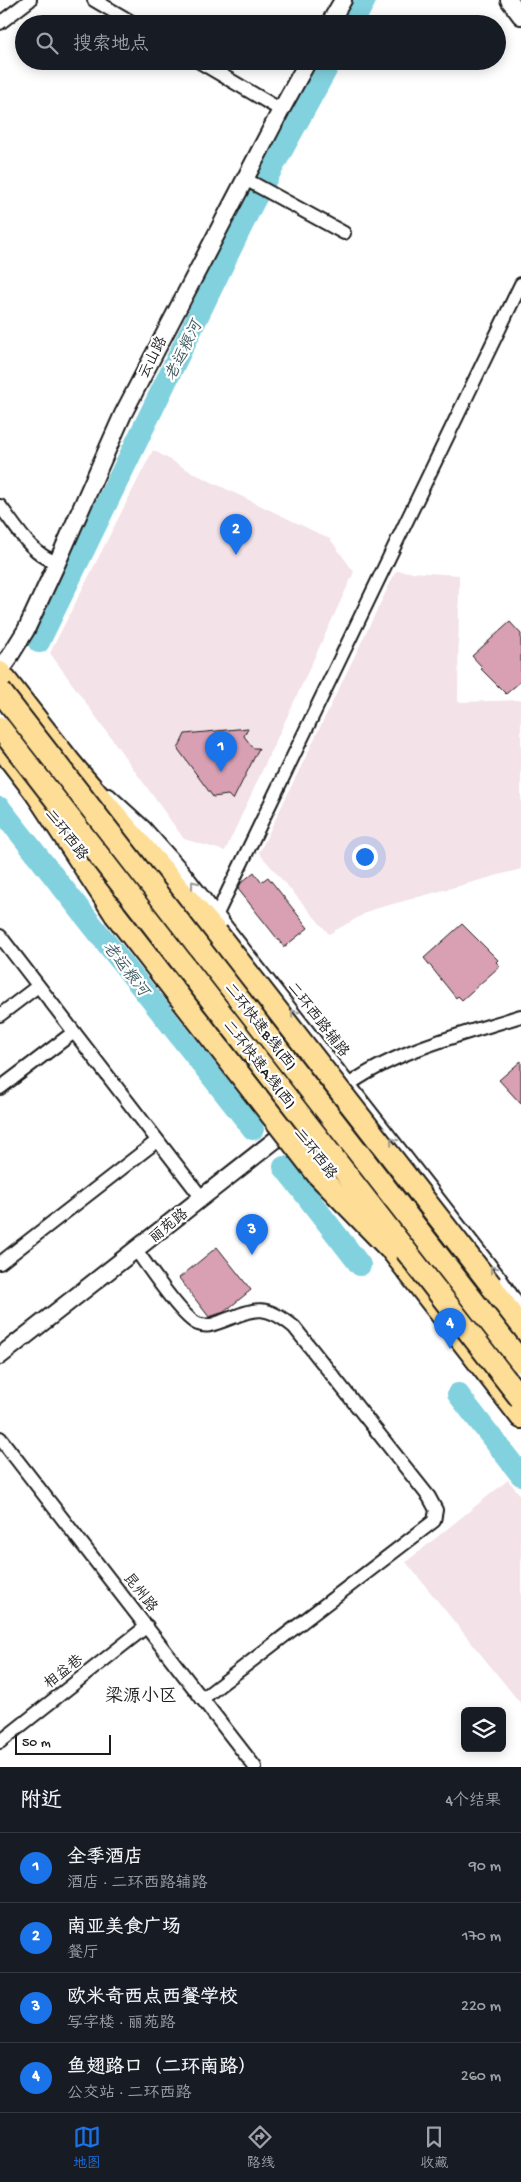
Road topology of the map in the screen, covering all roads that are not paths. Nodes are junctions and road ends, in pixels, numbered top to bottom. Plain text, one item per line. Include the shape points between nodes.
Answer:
1 (30, 0) edge
2 (94, 0) edge
3 (343, 0) edge
4 (509, 0) edge
5 (120, 15) edge
6 (334, 15) edge
7 (521, 16) edge
8 (0, 23) edge
9 (213, 70) edge
10 (303, 70) edge
11 (281, 110) junction
12 (249, 182) junction
13 (344, 233) dead end
14 (521, 284) edge
15 (0, 506) edge
16 (57, 563) junction
17 (2, 666) edge
18 (0, 691) edge
19 (0, 728) edge
20 (0, 747) edge
21 (72, 766) junction
22 (36, 794) junction
23 (217, 924) junction
24 (0, 936) edge
25 (38, 986) junction
26 (0, 1015) edge
27 (521, 1016) edge
28 (74, 1032) junction
29 (0, 1088) edge
30 (339, 1092) junction
31 (294, 1126) junction
32 (158, 1141) junction
33 (202, 1198) junction
34 (136, 1250) junction
35 (0, 1263) edge
36 (521, 1309) edge
37 (521, 1329) edge
38 (521, 1343) edge
39 (0, 1356) edge
40 (521, 1362) edge
41 (513, 1390) edge
42 (521, 1418) edge
43 (0, 1438) edge
44 (147, 1626) junction
45 (202, 1699) junction
46 (0, 1742) edge
47 (255, 1767) edge

1 - 8 street
2 - 5 street
3 - 6 street
4 - 7 street
9 - 11 street
10 - 11 street, 云山路
11 - 12 street, 云山路
12 - 13 street
12 - 16 street, 云山路 via 122,414
14 - 23 street
15 - 16 street via 32,548 43,558
16 - 17 street, 云山路 via 26,630
17 - 21 main road
18 - 40 highway, 二环快速B线(西), bridge
19 - 41 highway, 二环快速A线(西), bridge
20 - 22 main road, 二环西路
23 -> 21 highway
21 - 30 main road
22 - 31 main road, 二环西路
22 - 41 highway, bridge via 115,914 318,1175 430,1290
30 -> 23 street, 二环西路辅路
23 - 37 highway, bridge
24 - 25 street
25 - 26 street
25 - 28 street
27 - 30 street via 414,1050
28 - 29 street
28 - 32 street
30 - 31 street, 丽苑路
36 -> 30 street, 二环西路辅路 via 500,1278
30 - 38 main road
31 - 33 street, 丽苑路
31 - 41 main road, 二环西路
32 - 33 street
32 - 35 street
33 - 34 street, 丽苑路
34 - 39 street, 丽苑路
34 - 45 street via 185,1315 196,1324 206,1326 250,1310 266,1310 278,1314 294,1327 436,1510 434,1521
41 - 42 main road, 二环西路
43 - 44 street, 昆州路
44 - 45 street, 昆州路
44 - 46 street, 相益巷
45 - 47 street, 昆州路

